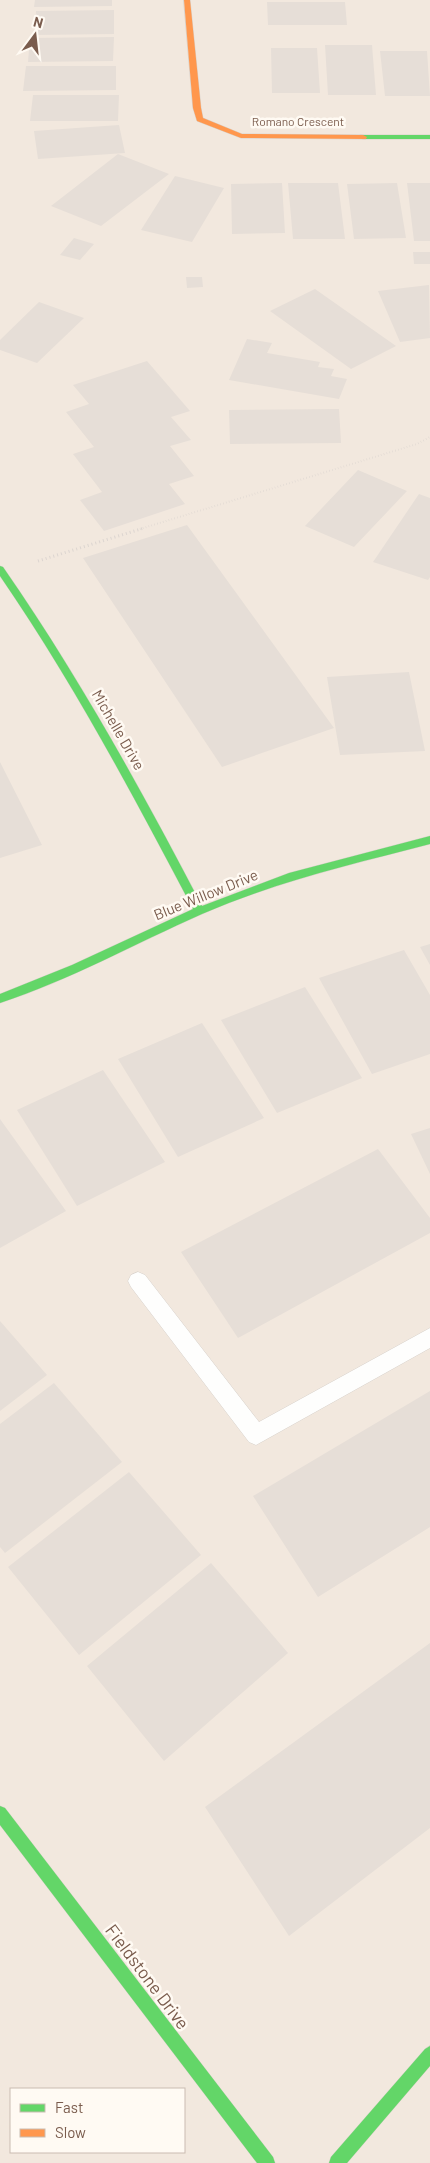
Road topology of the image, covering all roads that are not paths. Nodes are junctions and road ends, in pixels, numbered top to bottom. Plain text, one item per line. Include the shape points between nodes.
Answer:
1 (187, 0) edge
2 (430, 137) edge
3 (1, 571) edge
4 (430, 840) edge
5 (199, 911) junction
6 (0, 999) edge
7 (138, 1281) dead end
8 (430, 1336) edge
9 (0, 1813) edge
10 (430, 2054) edge
11 (267, 2163) edge
12 (337, 2163) edge

1 - 2 street, Romano Crescent via 200,119 241,136
3 - 5 street, Michelle Drive via 31,612 110,743
4 - 5 street, Blue Willow Drive via 289,877
5 - 6 street, Blue Willow Drive
7 - 8 lane via 256,1435
9 - 11 street, Fieldstone Drive
10 - 12 street

